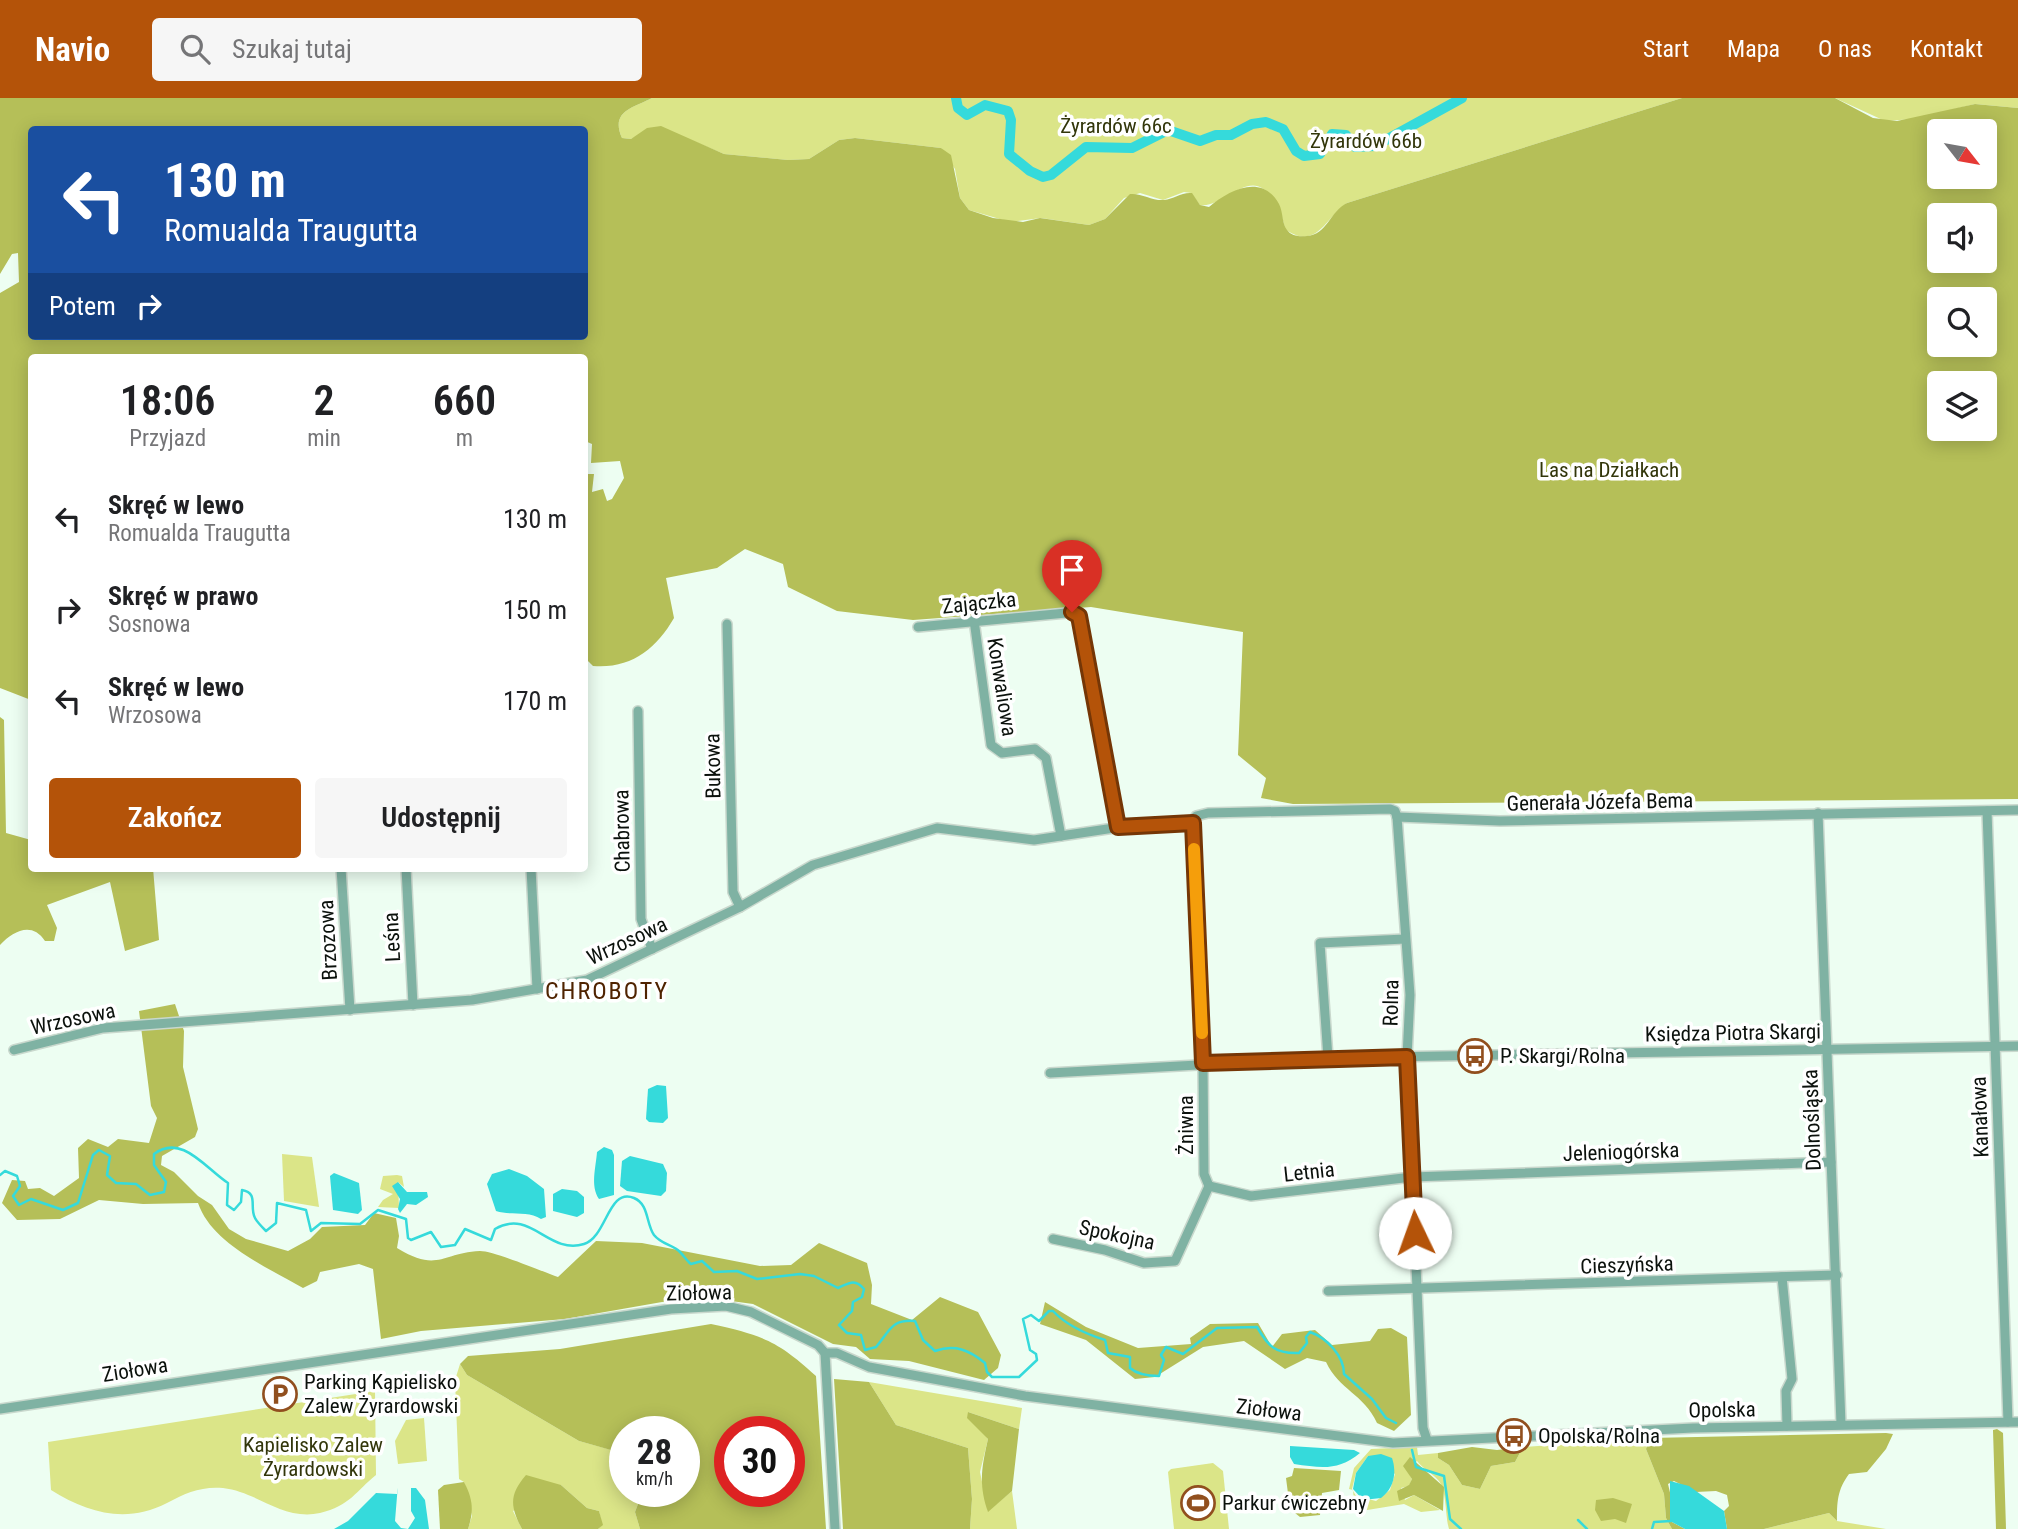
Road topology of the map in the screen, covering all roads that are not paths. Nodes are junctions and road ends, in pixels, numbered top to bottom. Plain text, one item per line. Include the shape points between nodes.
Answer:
1 (974, 620) junction
2 (727, 624) dead end
3 (918, 627) dead end
4 (638, 711) dead end
5 (2018, 810) edge
6 (1987, 811) junction
7 (1818, 813) junction
8 (1397, 817) junction
9 (1193, 823) junction
10 (1118, 827) junction
11 (1061, 836) junction
12 (341, 872) edge
13 (406, 872) edge
14 (531, 872) edge
15 (740, 907) junction
16 (1405, 939) junction
17 (652, 949) junction
18 (537, 989) junction
19 (413, 1004) junction
20 (350, 1010) junction
21 (1995, 1046) junction
22 (2018, 1046) edge
23 (1826, 1048) junction
24 (14, 1050) dead end
25 (1407, 1057) junction
26 (1328, 1058) junction
27 (1203, 1063) junction
28 (1049, 1073) dead end
29 (1831, 1162) junction
30 (1412, 1177) junction
31 (1209, 1186) junction
32 (1053, 1239) dead end
33 (1837, 1275) junction
34 (1782, 1277) junction
35 (1418, 1289) junction
36 (1328, 1291) dead end
37 (2018, 1311) edge
38 (2006, 1312) junction
39 (825, 1353) junction
40 (0, 1409) edge
41 (2013, 1422) edge
42 (1841, 1424) junction
43 (1787, 1426) junction
44 (1422, 1441) junction
45 (835, 1529) edge

1 - 3 street, Zajączka
1 - 10 street, Zajączka via 1077,612
1 - 11 street, Konwaliowa via 991,745 1002,753 1035,749 1046,758
2 - 15 street, Bukowa via 733,892
4 - 17 street, Chabrowa via 640,919
5 - 6 street, Generała Józefa Bema
6 - 7 street, Generała Józefa Bema
6 - 21 street, Kanałowa
7 - 8 street, Generała Józefa Bema via 1500,821
7 - 23 street, Dolnośląska
8 - 9 street, Generała Józefa Bema via 1390,809 1208,813 1196,816
8 - 16 street, Rolna
9 - 10 street, Wrzosowa
9 - 27 street, Żniwna
10 - 11 street, Wrzosowa
11 - 15 street, Wrzosowa via 1016,840 955,829 921,832 813,865
12 - 20 street, Brzozowa
13 - 19 street, Leśna
14 - 18 street
15 - 17 street, Wrzosowa
16 - 25 street, Rolna via 1410,995
16 - 26 street via 1320,943
17 - 18 street, Wrzosowa via 599,976
18 - 19 street, Wrzosowa
19 - 20 street, Wrzosowa
20 - 24 street, Wrzosowa via 103,1028
21 - 22 street, Księdza Piotra Skargi
21 - 23 street, Księdza Piotra Skargi
21 - 38 street, Kanałowa
23 - 25 street, Księdza Piotra Skargi
23 - 29 street, Dolnośląska
25 - 26 street, Księdza Piotra Skargi
25 - 30 street, Rolna
26 - 27 street, Księdza Piotra Skargi
27 - 28 street, Księdza Piotra Skargi
27 - 31 street, Żniwna via 1204,1174
29 - 30 street, Jeleniogórska
29 - 33 street, Dolnośląska
30 - 31 street, Letnia via 1251,1196
30 - 35 street, Rolna
31 - 32 street, Spokojna via 1175,1261 1144,1263
33 - 34 street, Cieszyńska
33 - 42 street, Dolnośląska
34 - 35 street, Cieszyńska
34 - 43 street via 1792,1379 1786,1391
35 - 36 street, Cieszyńska
35 - 44 street, Rolna
37 - 38 street
38 - 41 street, Kanałowa
39 - 40 street, Ziołowa via 818,1345 751,1312 726,1306 671,1308
39 - 44 street, Ziołowa via 880,1369 1025,1396 1393,1443
39 - 45 street
41 - 42 street, Opolska
42 - 43 street, Opolska
43 - 44 street, Opolska

